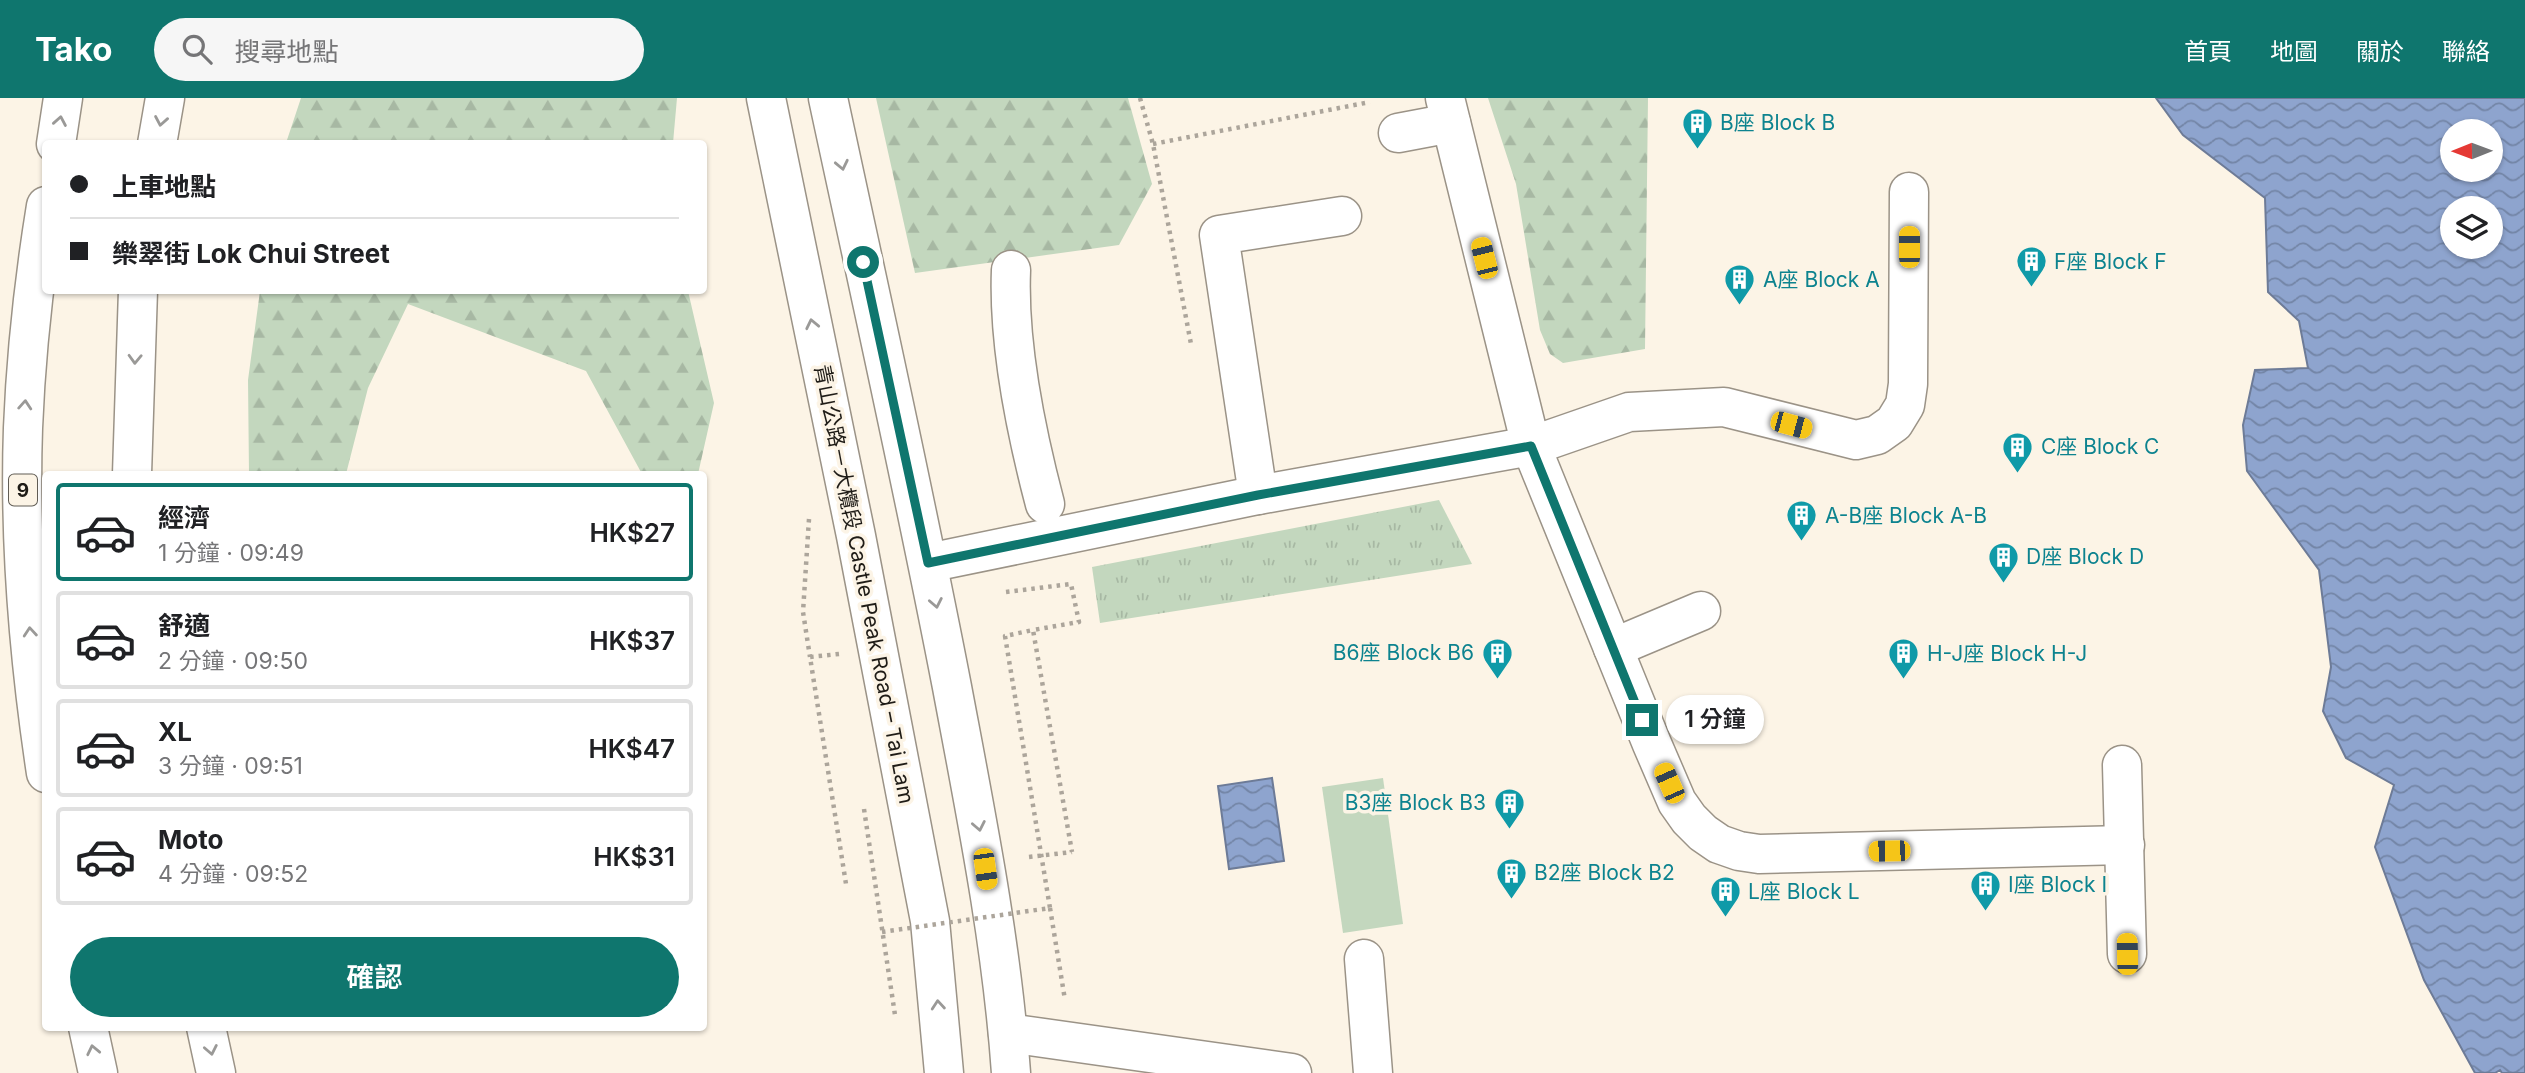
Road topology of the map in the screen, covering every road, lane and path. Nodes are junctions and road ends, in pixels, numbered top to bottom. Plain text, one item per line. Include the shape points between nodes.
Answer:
1 (64, 98) edge
2 (165, 98) edge
3 (766, 98) edge
4 (828, 98) edge
5 (1140, 98) edge
6 (1378, 101) dead end
7 (1448, 111) edge
8 (1398, 133) dead end
9 (57, 140) edge
10 (159, 140) edge
11 (1153, 144) junction
12 (1909, 192) dead end
13 (1342, 216) dead end
14 (42, 231) edge
15 (1011, 270) dead end
16 (138, 294) edge
17 (1193, 356) dead end
18 (1531, 446) junction
19 (132, 471) edge
20 (1258, 495) junction
21 (1045, 504) dead end
22 (809, 511) dead end
23 (928, 563) junction
24 (1006, 592) dead end
25 (1701, 611) dead end
26 (1033, 630) junction
27 (1613, 648) junction
28 (810, 657) junction
29 (843, 667) dead end
30 (42, 736) edge
31 (2122, 765) dead end
32 (862, 799) dead end
33 (2124, 845) junction
34 (1030, 857) dead end
35 (846, 884) dead end
36 (1050, 908) junction
37 (882, 932) junction
38 (2127, 954) dead end
39 (1364, 959) dead end
40 (1066, 1008) dead end
41 (896, 1027) dead end
42 (89, 1031) edge
43 (207, 1031) edge
44 (1009, 1033) junction
45 (98, 1073) edge
46 (216, 1073) edge
47 (944, 1073) edge
48 (1011, 1073) edge
49 (1292, 1073) edge
50 (1373, 1073) edge

9 -> 1 main road
2 -> 10 main road
47 -> 3 main road, 青山公路－大欖段 Castle Peak Road – Tai Lam via 930,921
4 -> 23 main road
5 - 11 path
6 - 11 path
7 - 8 main road
7 - 18 main road
11 - 17 path
12 - 18 main road via 1909,384 1905,405 1894,423 1877,435 1856,440 1724,407 1629,412
13 - 20 main road via 1219,235
30 -> 14 main road, 9 via 26,586 23,482 28,351
15 - 21 main road via 1019,378
16 -> 19 main road
18 - 20 main road
18 - 27 main road
20 - 23 main road
22 - 28 path via 803,612
23 -> 44 main road via 982,842
24 - 26 path via 1071,584 1079,622
25 - 27 main road
26 - 34 path, bridge via 1072,852
26 - 36 path, bridge via 1005,636
27 - 33 main road via 1677,802 1703,834 1720,844 1759,854
28 - 29 path via 841,654
28 - 35 path
31 - 33 main road
32 - 37 path
33 - 38 main road
36 - 37 path, bridge
36 - 40 path
37 - 41 path
39 - 50 main road
45 -> 42 main road
43 -> 46 main road
44 - 48 main road
44 - 49 main road

